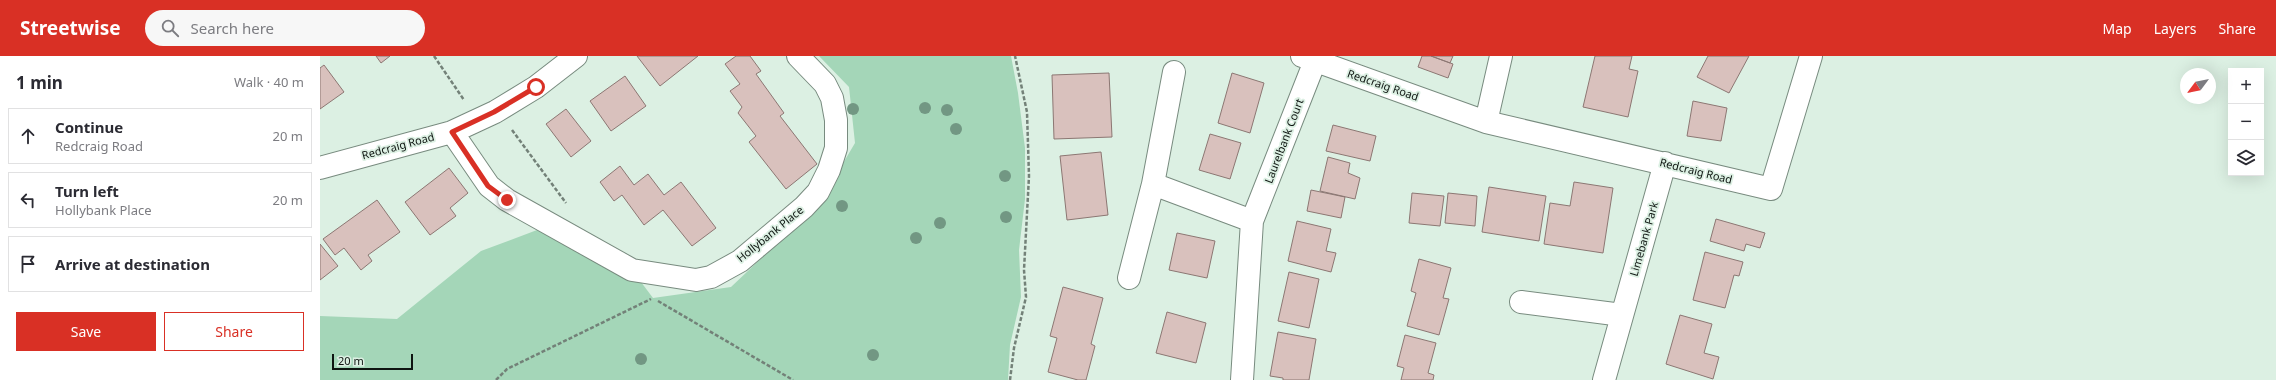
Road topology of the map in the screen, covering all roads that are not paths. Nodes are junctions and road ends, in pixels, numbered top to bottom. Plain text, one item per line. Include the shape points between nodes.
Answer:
1 (576, 56) edge
2 (798, 56) edge
3 (1501, 56) edge
4 (1811, 56) edge
5 (1308, 59) edge
6 (1174, 72) dead end
7 (1486, 122) junction
8 (452, 132) junction
9 (1665, 163) junction
10 (320, 168) edge
11 (1153, 184) junction
12 (1252, 221) junction
13 (1129, 278) dead end
14 (1521, 302) dead end
15 (1622, 314) junction
16 (1242, 380) edge
17 (1604, 380) edge

1 - 8 street, Redcraig Road via 536,87 498,110
2 - 8 street, Hollybank Place via 825,84 832,98 836,120 836,148 829,170 818,192 804,207 740,261 710,277 696,280 632,270 507,200 488,186
3 - 7 street
4 - 9 street, Redcraig Road via 1771,189
5 - 7 street, Redcraig Road
5 - 12 street, Laurelbank Court
6 - 11 street
7 - 9 street, Redcraig Road
8 - 10 street, Redcraig Road
9 - 15 street, Limebank Park
11 - 12 street
11 - 13 street
12 - 16 street, Laurelbank Court
14 - 15 street
15 - 17 street, Limebank Park

